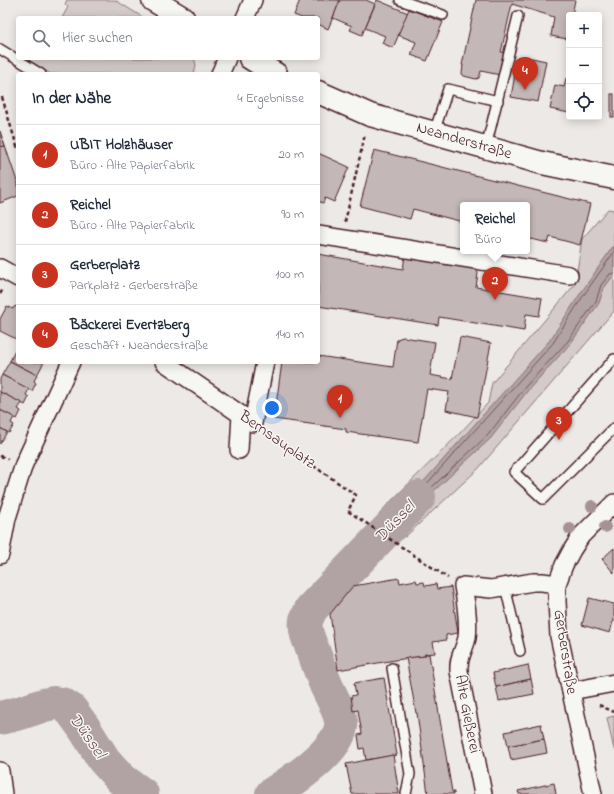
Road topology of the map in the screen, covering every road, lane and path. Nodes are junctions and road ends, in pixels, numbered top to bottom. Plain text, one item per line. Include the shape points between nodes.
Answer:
1 (153, 0) edge
2 (253, 0) edge
3 (400, 0) edge
4 (443, 15) dead end
5 (180, 16) edge
6 (246, 16) edge
7 (518, 16) dead end
8 (0, 49) edge
9 (16, 59) edge
10 (18, 60) edge
11 (226, 60) edge
12 (253, 60) edge
13 (38, 72) edge
14 (221, 72) edge
15 (273, 72) edge
16 (320, 93) edge
17 (2, 97) dead end
18 (498, 101) junction
19 (370, 114) junction
20 (434, 133) junction
21 (16, 143) edge
22 (486, 147) junction
23 (614, 178) edge
24 (320, 235) edge
25 (342, 238) junction
26 (0, 268) edge
27 (569, 275) dead end
28 (16, 277) edge
29 (614, 359) edge
30 (70, 364) edge
31 (167, 364) edge
32 (264, 364) edge
33 (247, 419) junction
34 (614, 428) edge
35 (239, 450) dead end
36 (614, 503) edge
37 (0, 555) edge
38 (557, 584) junction
39 (463, 586) junction
40 (505, 586) junction
41 (520, 651) dead end
42 (392, 668) dead end
43 (614, 683) edge
44 (571, 691) junction
45 (0, 771) edge
46 (3, 794) edge
47 (406, 794) edge
48 (483, 794) edge
49 (593, 794) edge

1 - 5 main road
2 - 6 street
3 - 4 lane
7 - 18 lane
8 - 9 lane
10 - 13 lane
11 - 14 street
12 - 15 main road
16 - 19 main road, Neanderstraße
17 - 21 path
18 - 20 lane via 448,89
18 - 22 lane
19 - 20 main road, Neanderstraße
19 - 25 path
20 - 22 main road, Neanderstraße
22 - 23 main road, Neanderstraße via 542,163
24 - 25 street
25 - 27 street
26 - 28 street
29 - 34 lane via 514,472 543,499
30 - 37 street via 24,464 7,518
31 - 33 street, Bernsauplatz
32 - 33 street
33 - 35 street
33 - 39 path, Bernsauplatz via 356,495 348,512
36 - 38 street, Gerberstraße via 578,540
38 - 40 street via 533,582
38 - 44 street, Gerberstraße via 559,636
39 - 40 street via 491,589
39 - 48 street, Alte Gießerei via 468,627 458,664
40 - 41 lane
42 - 47 lane via 410,774
43 - 44 street
44 - 49 street, Gerberstraße
45 - 46 street

